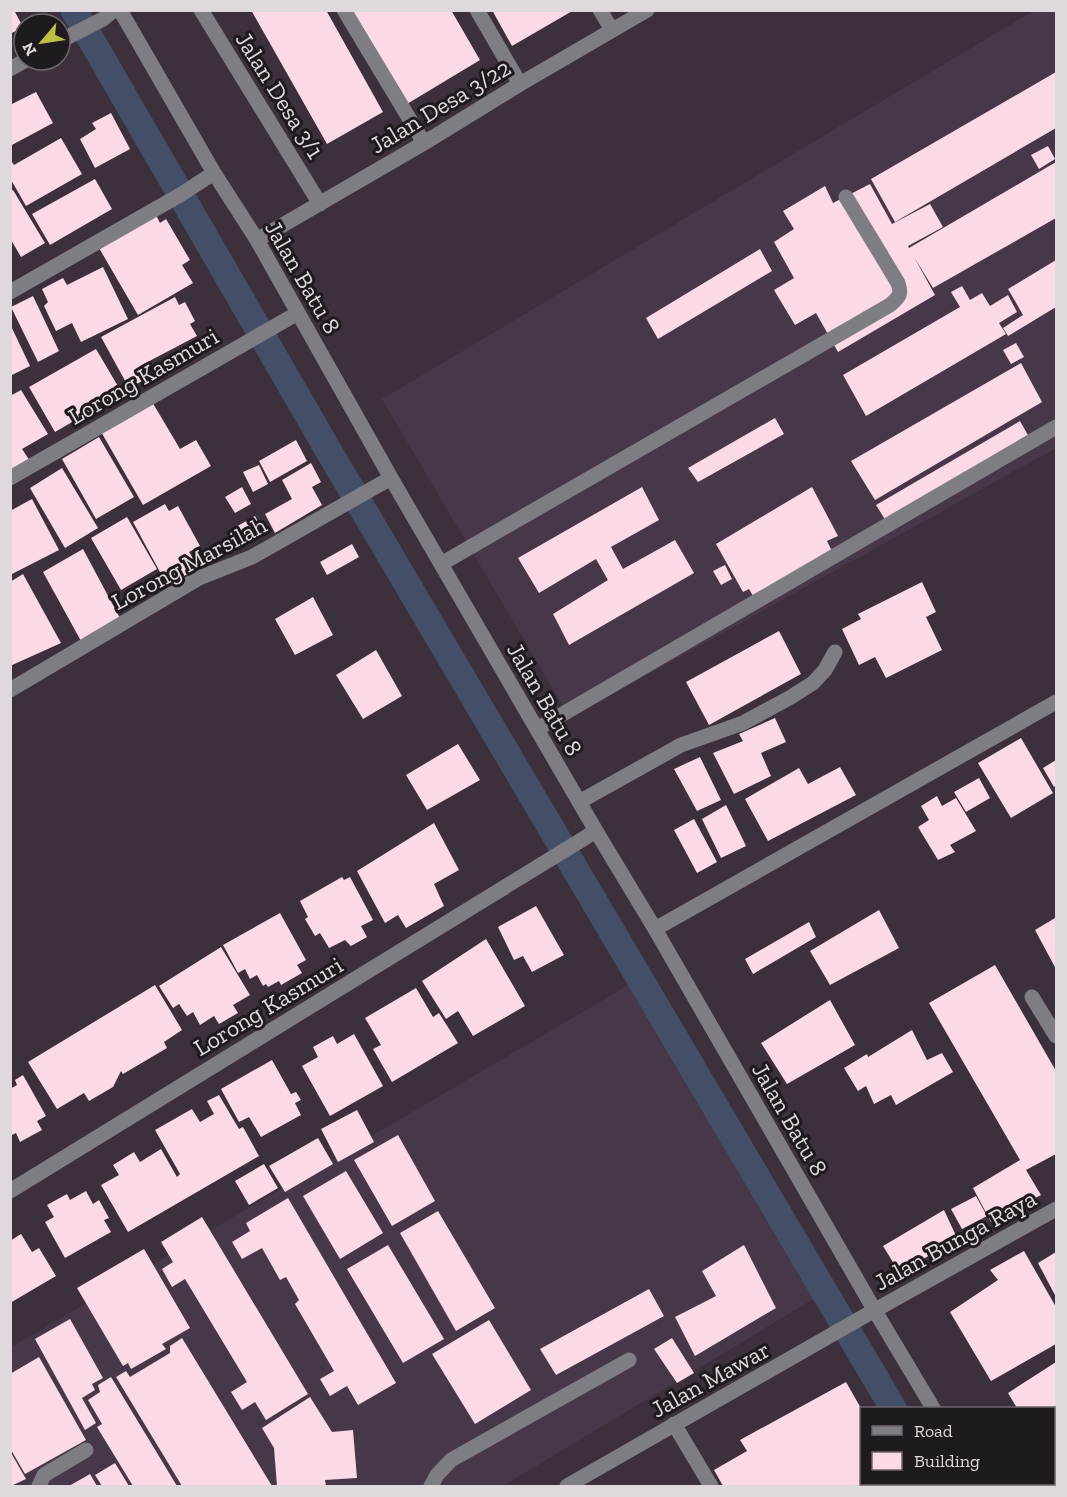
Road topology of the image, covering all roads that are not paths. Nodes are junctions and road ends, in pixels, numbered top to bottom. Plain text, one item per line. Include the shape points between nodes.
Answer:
1 (120, 10) edge
2 (201, 10) edge
3 (344, 10) edge
4 (477, 10) edge
5 (600, 10) edge
6 (647, 10) edge
7 (108, 15) edge
8 (612, 30) junction
9 (72, 34) edge
10 (520, 84) junction
11 (424, 143) junction
12 (208, 177) junction
13 (846, 197) dead end
14 (320, 204) junction
15 (256, 240) junction
16 (10, 292) edge
17 (298, 313) junction
18 (1056, 427) edge
19 (10, 478) edge
20 (391, 478) junction
21 (441, 564) junction
22 (835, 652) dead end
23 (10, 690) edge
24 (1056, 702) edge
25 (537, 729) junction
26 (579, 802) junction
27 (596, 831) junction
28 (655, 929) junction
29 (1032, 997) dead end
30 (1056, 1036) edge
31 (10, 1191) edge
32 (1056, 1209) edge
33 (868, 1314) junction
34 (629, 1360) dead end
35 (932, 1407) edge
36 (674, 1424) junction
37 (86, 1450) dead end
38 (39, 1486) edge
39 (431, 1486) edge
40 (567, 1486) edge
41 (711, 1486) edge

1 - 12 street, Jalan Batu 8
2 - 14 street, Jalan Desa 3/1
3 - 11 street
4 - 10 street
5 - 8 street
6 - 8 street, Jalan Desa 3/22
7 - 9 street
8 - 10 street, Jalan Desa 3/22
10 - 11 street, Jalan Desa 3/22
11 - 14 street, Jalan Desa 3/22
12 - 15 street, Jalan Batu 8
12 - 16 street
13 - 21 street via 898,283 898,298
14 - 15 street, Jalan Desa 3/22
15 - 17 street, Jalan Batu 8
17 - 19 street, Lorong Kasmuri
17 - 20 street, Jalan Batu 8
18 - 25 street
20 - 21 street, Jalan Batu 8
20 - 23 street, Lorong Marsilah via 252,557 199,578
21 - 25 street, Jalan Batu 8
22 - 26 street via 813,683 791,697 743,723 681,745
24 - 28 street
25 - 26 street, Jalan Batu 8
26 - 27 street, Jalan Batu 8
27 - 28 street, Jalan Batu 8
27 - 31 street, Lorong Kasmuri
28 - 33 street, Jalan Batu 8
29 - 30 street
32 - 33 street, Jalan Bunga Raya
33 - 35 street, Jalan Batu 8
33 - 36 street, Jalan Mawar
34 - 39 street via 451,1460
36 - 40 street, Jalan Mawar
36 - 41 street
37 - 38 street via 44,1475

